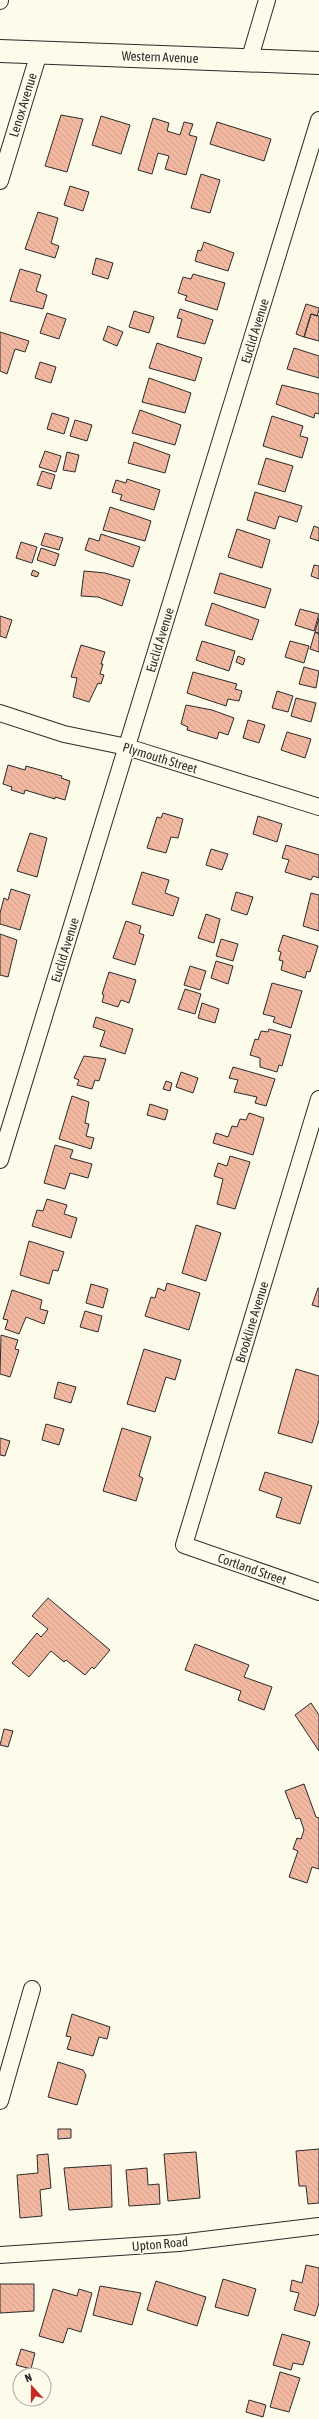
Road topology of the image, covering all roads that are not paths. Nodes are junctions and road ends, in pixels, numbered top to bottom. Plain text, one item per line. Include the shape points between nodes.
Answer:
1 (267, 0) edge
2 (0, 51) edge
3 (39, 53) junction
4 (249, 60) junction
5 (319, 63) edge
6 (319, 120) edge
7 (0, 181) edge
8 (0, 713) edge
9 (127, 747) junction
10 (319, 807) edge
11 (319, 1100) edge
12 (0, 1160) edge
13 (184, 1545) joint
14 (319, 1592) edge
15 (32, 1989) dead end
16 (0, 2101) edge
17 (319, 2226) edge
18 (0, 2255) edge

1 - 4 street
2 - 3 main road, Western Avenue
3 - 4 main road, Western Avenue
3 - 7 street, Lenox Avenue
4 - 5 main road, Western Avenue
6 - 9 street, Euclid Avenue
8 - 9 street, Plymouth Street via 64,734
9 - 10 street, Plymouth Street
9 - 12 street, Euclid Avenue
11 - 13 street, Brookline Avenue
13 - 14 street, Cortland Street
15 - 16 street
17 - 18 street, Upton Road via 179,2244

